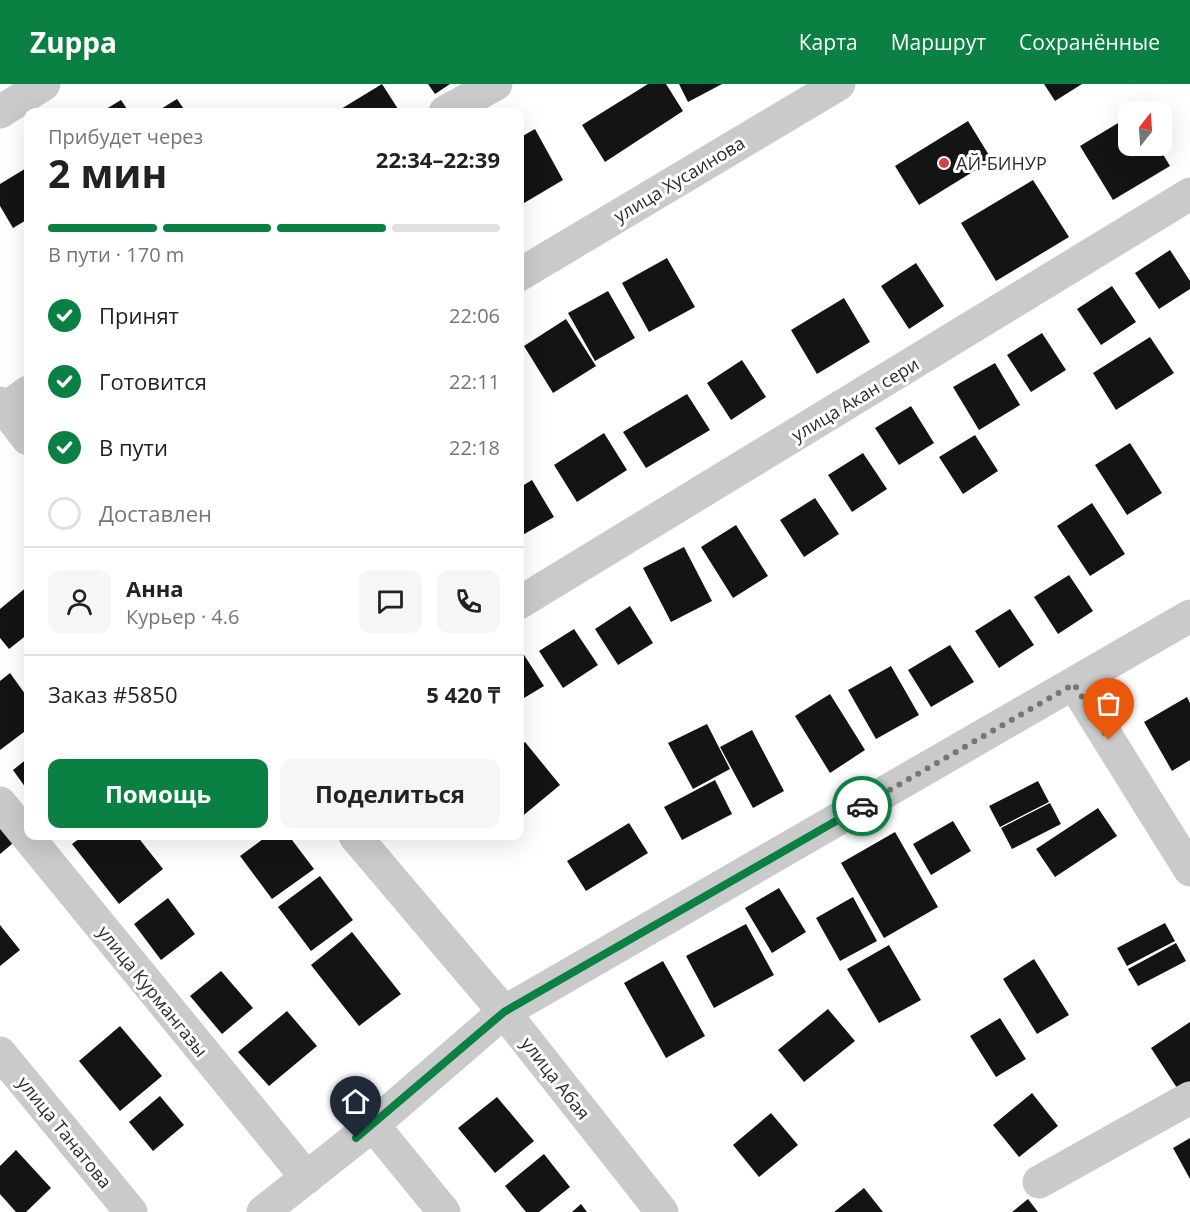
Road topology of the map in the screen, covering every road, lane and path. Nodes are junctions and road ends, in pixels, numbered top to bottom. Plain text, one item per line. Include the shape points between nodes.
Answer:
1 (44, 84) edge
2 (496, 84) edge
3 (839, 84) edge
4 (453, 108) edge
5 (0, 112) edge
6 (1190, 194) edge
7 (524, 271) edge
8 (11, 401) edge
9 (24, 430) edge
10 (524, 600) edge
11 (1190, 616) edge
12 (1074, 684) junction
13 (0, 803) edge
14 (24, 832) edge
15 (30, 840) edge
16 (359, 840) edge
17 (1190, 870) edge
18 (504, 1012) junction
19 (0, 1053) edge
20 (1190, 1098) edge
21 (373, 1125) junction
22 (307, 1178) junction
23 (1039, 1182) dead end
24 (130, 1212) edge
25 (263, 1212) edge
26 (444, 1212) edge
27 (662, 1212) edge

1 - 5 street
2 - 4 street
3 - 7 street, улица Хусаинова
6 - 10 street, улица Акан сери
8 - 9 street
11 - 12 street
12 - 17 street
12 - 18 street
13 - 14 street, улица Курмангазы
15 - 22 street, улица Курмангазы
16 - 18 street, улица Абая
18 - 21 street
18 - 27 street, улица Абая
19 - 24 street, улица Танатова
20 - 23 street
21 - 22 street
21 - 26 street
22 - 25 street

